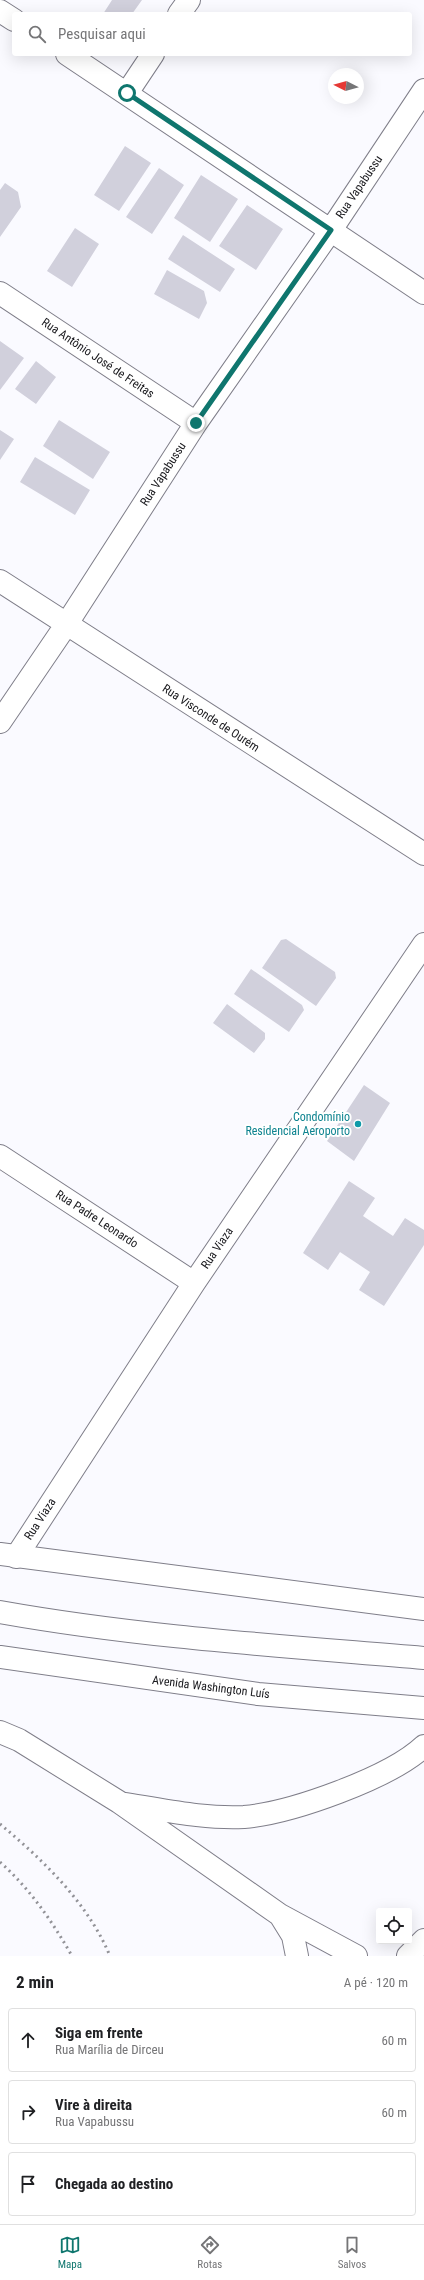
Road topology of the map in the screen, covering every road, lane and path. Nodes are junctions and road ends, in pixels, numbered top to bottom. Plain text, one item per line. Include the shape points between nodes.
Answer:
1 (188, 0) edge
2 (0, 11) edge
3 (180, 12) edge
4 (12, 19) edge
5 (70, 56) edge
6 (152, 56) edge
7 (424, 90) edge
8 (127, 93) junction
9 (331, 230) junction
10 (0, 293) edge
11 (424, 293) edge
12 (196, 423) junction
13 (0, 581) edge
14 (66, 625) junction
15 (0, 722) edge
16 (424, 854) edge
17 (424, 944) edge
18 (0, 1156) edge
19 (194, 1283) junction
20 (8, 1556) edge
21 (424, 1609) edge
22 (0, 1612) edge
23 (0, 1658) edge
24 (424, 1658) edge
25 (424, 1708) edge
26 (0, 1732) edge
27 (424, 1746) edge
28 (119, 1802) junction
29 (280, 1915) junction
30 (424, 1940) edge
31 (297, 1956) edge
32 (356, 1956) edge
33 (408, 1956) edge

1 - 3 main road
2 - 4 main road
5 - 8 main road
6 - 8 main road
7 - 9 main road, Rua Vapabussu
8 - 9 main road
9 - 11 main road
9 - 12 main road, Rua Vapabussu
10 - 12 main road, Rua Antônio José de Freitas
12 - 14 main road, Rua Vapabussu
13 - 14 main road, Rua Visconde de Ourém
14 - 15 main road, Rua Vapabussu
14 - 16 main road, Rua Visconde de Ourém
17 - 19 main road, Rua Viaza
18 - 19 main road, Rua Padre Leonardo
19 - 20 main road, Rua Viaza
20 - 21 main road
22 - 24 main road via 84,1625
23 - 25 main road, Avenida Washington Luís via 258,1694
26 - 28 main road via 19,1740
27 - 28 main road via 416,1754 364,1783 288,1808 244,1816 194,1816
28 - 29 main road
29 - 31 main road via 293,1936
29 - 32 main road
30 - 33 main road

